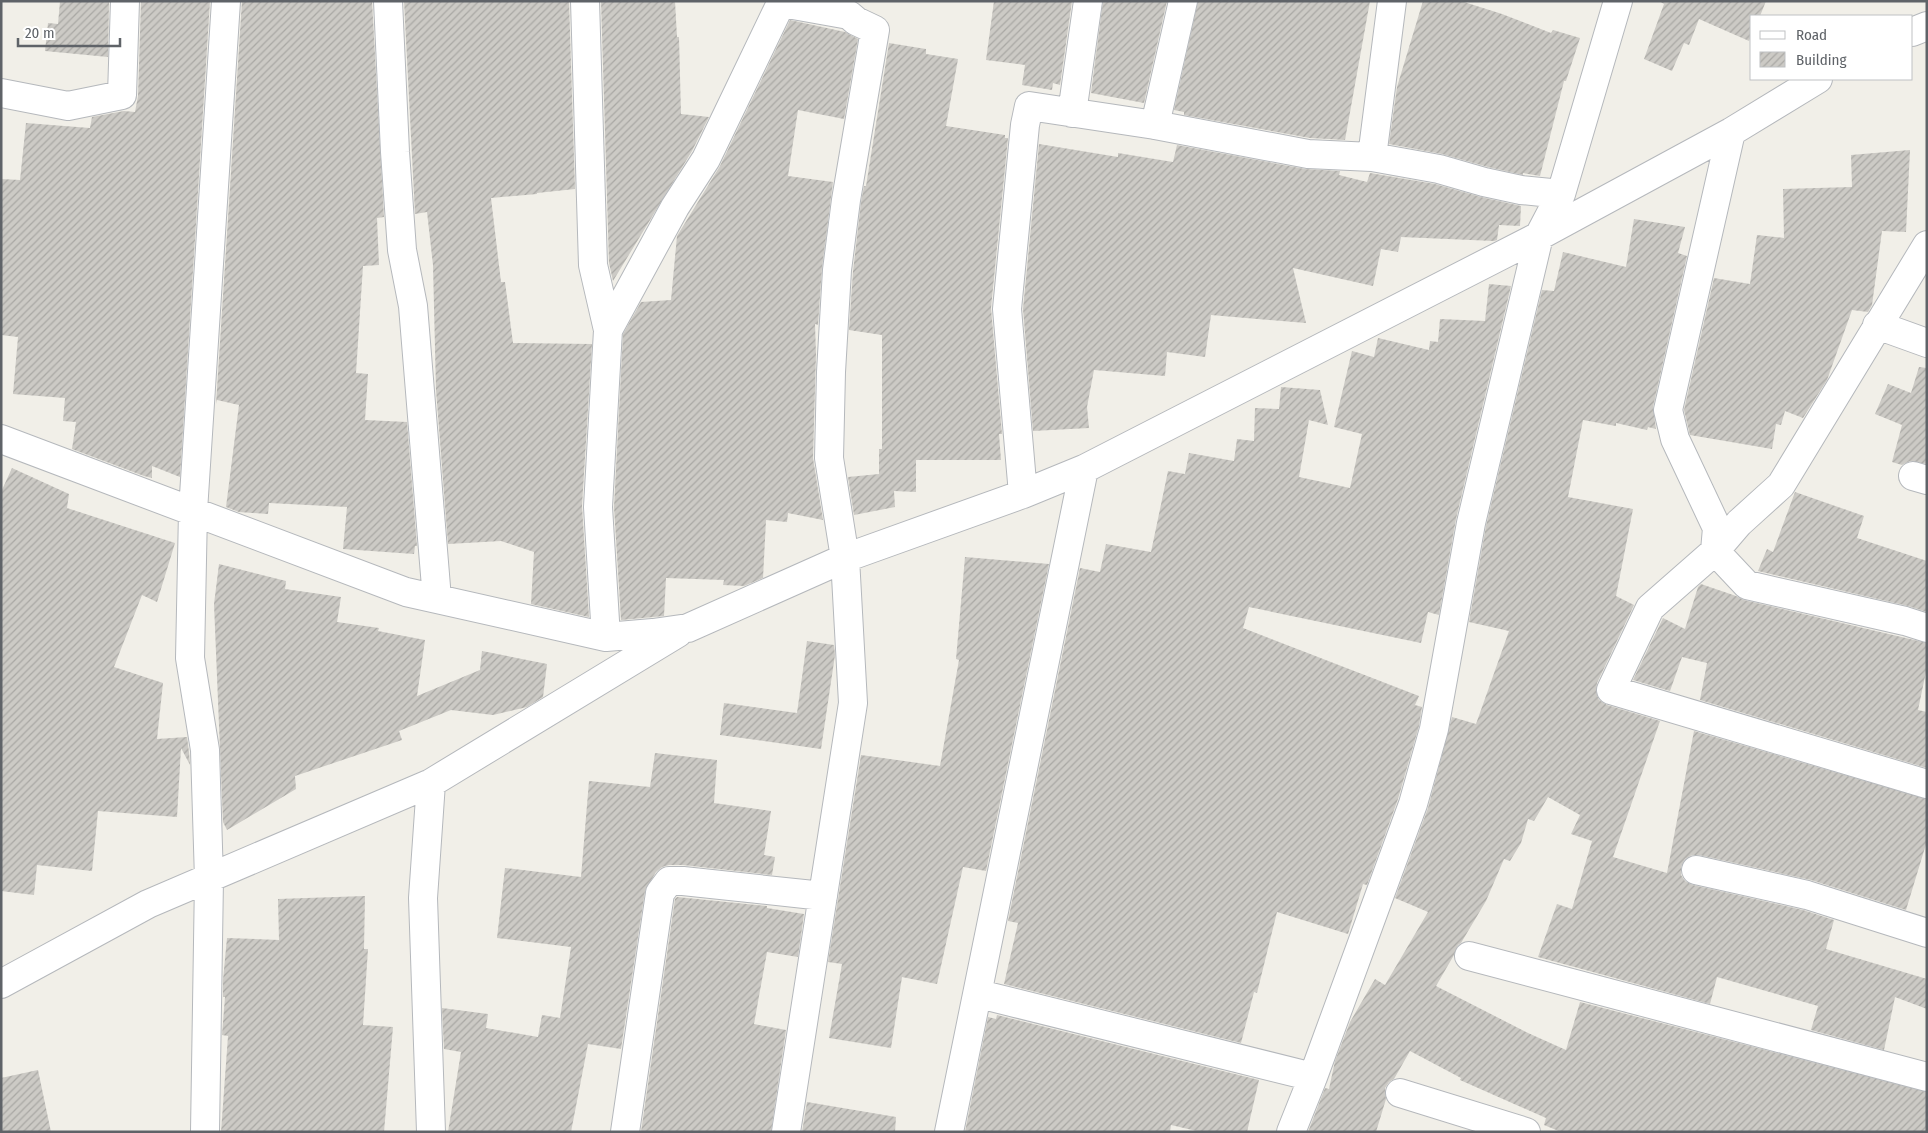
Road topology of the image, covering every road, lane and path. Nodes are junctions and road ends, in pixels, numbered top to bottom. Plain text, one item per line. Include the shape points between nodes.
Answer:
1 (125, 1) edge
2 (226, 1) edge
3 (388, 1) edge
4 (585, 1) edge
5 (1088, 1) edge
6 (1184, 1) edge
7 (1392, 1) edge
8 (782, 2) edge
9 (1610, 3) edge
10 (1927, 26) edge
11 (1913, 32) edge
12 (1816, 80) edge
13 (1, 93) edge
14 (1072, 113) junction
15 (1155, 125) junction
16 (1731, 132) junction
17 (1372, 157) junction
18 (1561, 194) junction
19 (1539, 236) junction
20 (1927, 245) edge
21 (1877, 326) junction
22 (608, 330) junction
23 (1927, 342) edge
24 (4, 445) edge
25 (1084, 468) junction
26 (1024, 494) junction
27 (193, 511) junction
28 (1716, 551) junction
29 (845, 558) junction
30 (437, 599) junction
31 (688, 628) junction
32 (1927, 628) edge
33 (606, 636) junction
34 (431, 783) junction
35 (1927, 784) edge
36 (1696, 870) dead end
37 (209, 879) junction
38 (823, 896) junction
39 (1927, 933) edge
40 (1469, 956) dead end
41 (1, 984) edge
42 (979, 994) junction
43 (1313, 1077) junction
44 (1927, 1077) edge
45 (1400, 1092) dead end
46 (1511, 1130) edge
47 (205, 1132) edge
48 (431, 1132) edge
49 (625, 1132) edge
50 (786, 1132) edge
51 (950, 1132) edge
52 (1291, 1132) edge

1 - 13 street via 122,95 68,106
2 - 27 street
3 - 30 street via 402,250 412,306
4 - 22 street via 593,265
5 - 14 street
6 - 15 street
7 - 17 street
8 - 22 street via 706,158 675,207
8 - 29 street via 849,15 856,22 875,30 846,200 837,270 831,372 829,458
9 - 18 street
10 - 11 street
12 - 16 street
14 - 15 street
14 - 26 street via 1029,106 1025,125 1008,309
15 - 17 street via 1308,154
16 - 19 street
16 - 28 street via 1668,410 1675,438 1718,528
17 - 18 street via 1439,168 1522,190
18 - 19 street
19 - 25 street
19 - 43 street via 1472,523 1434,729 1413,804
20 - 21 street
21 - 23 street
21 - 28 street via 1781,485 1739,523
22 - 33 street via 598,507
24 - 27 street
25 - 26 street
25 - 42 street
26 - 29 street
27 - 30 street via 406,592
27 - 37 street via 190,658 205,750
28 - 32 street via 1747,585
28 - 35 street via 1650,608 1611,690
29 - 31 street
29 - 38 street via 853,703
30 - 33 street
31 - 33 street
31 - 34 street
34 - 37 street
34 - 48 street via 423,898
36 - 39 street via 1807,895
37 - 41 street via 148,904
37 - 47 street
38 - 49 street via 669,881 660,893
38 - 50 street
40 - 44 street
42 - 43 street
42 - 51 street
43 - 52 street
45 - 46 street

